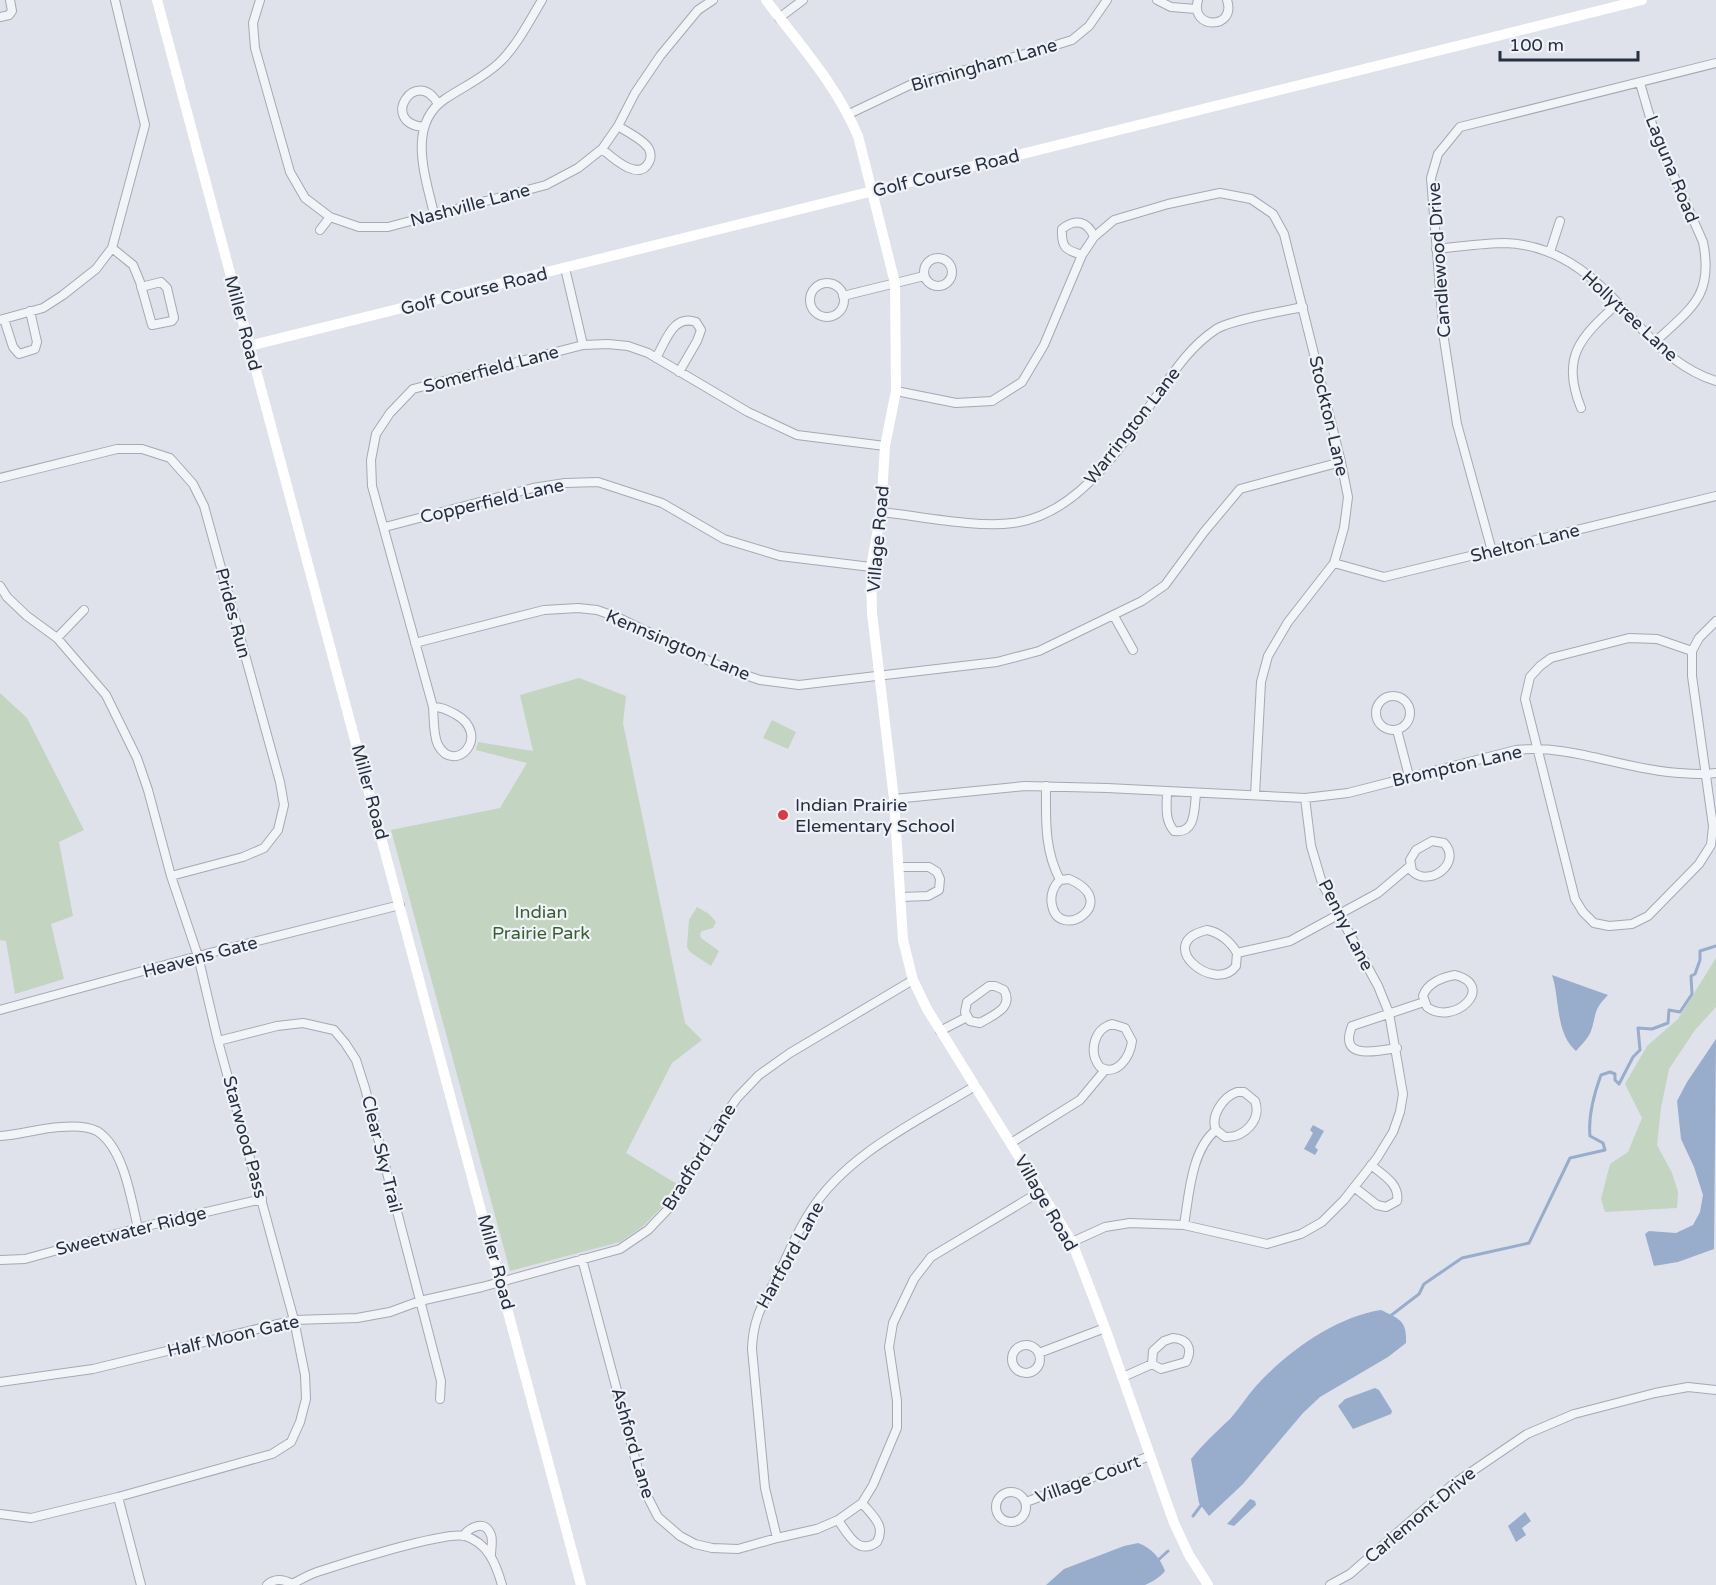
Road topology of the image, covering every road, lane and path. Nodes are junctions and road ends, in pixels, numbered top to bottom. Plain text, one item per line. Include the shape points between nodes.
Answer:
1 (10, 0) edge
2 (115, 0) edge
3 (157, 0) edge
4 (260, 0) edge
5 (543, 0) edge
6 (712, 0) edge
7 (766, 0) edge
8 (803, 0) edge
9 (1107, 0) edge
10 (1158, 0) edge
11 (1198, 0) edge
12 (1227, 0) edge
13 (1642, 0) edge
14 (1196, 9) junction
15 (0, 17) edge
16 (779, 18) junction
17 (1716, 63) edge
18 (1640, 83) junction
19 (438, 104) junction
20 (849, 114) junction
21 (618, 126) junction
22 (424, 127) junction
23 (602, 149) junction
24 (872, 191) junction
25 (434, 214) junction
26 (330, 217) junction
27 (1560, 221) dead end
28 (320, 230) dead end
29 (1094, 237) junction
30 (112, 248) junction
31 (1436, 249) junction
32 (1550, 252) junction
33 (1082, 255) junction
34 (565, 268) junction
35 (924, 276) dead end
36 (895, 283) junction
37 (141, 287) junction
38 (843, 296) junction
39 (1618, 303) junction
40 (1303, 307) junction
41 (30, 312) junction
42 (2, 319) edge
43 (1655, 342) junction
44 (583, 345) junction
45 (249, 346) junction
46 (656, 358) junction
47 (680, 372) junction
48 (1716, 381) edge
49 (896, 392) junction
50 (1581, 408) dead end
51 (885, 446) junction
52 (1341, 462) junction
53 (0, 478) edge
54 (1716, 496) edge
55 (881, 512) junction
56 (385, 527) junction
57 (1492, 551) junction
58 (1334, 562) junction
59 (871, 567) junction
60 (0, 586) edge
61 (84, 610) dead end
62 (1114, 616) junction
63 (1716, 621) edge
64 (57, 638) junction
65 (415, 643) junction
66 (1133, 650) dead end
67 (1692, 651) junction
68 (880, 677) junction
69 (433, 707) junction
70 (1397, 730) junction
71 (1537, 748) junction
72 (1716, 773) edge
73 (1706, 775) junction
74 (1409, 776) junction
75 (1046, 786) junction
76 (1167, 791) junction
77 (1196, 794) junction
78 (1255, 795) junction
79 (1305, 798) junction
80 (894, 799) junction
81 (1410, 866) junction
82 (899, 867) junction
83 (171, 876) junction
84 (1060, 879) junction
85 (901, 897) junction
86 (400, 905) junction
87 (1338, 914) junction
88 (1237, 953) junction
89 (198, 956) junction
90 (913, 980) junction
91 (1424, 1002) junction
92 (0, 1010) edge
93 (1389, 1013) junction
94 (967, 1017) junction
95 (940, 1031) junction
96 (218, 1041) junction
97 (1396, 1048) junction
98 (1105, 1070) junction
99 (975, 1086) junction
100 (1215, 1130) junction
101 (0, 1136) edge
102 (1011, 1143) junction
103 (1371, 1165) junction
104 (1354, 1187) junction
105 (1041, 1191) junction
106 (262, 1199) junction
107 (1184, 1225) junction
108 (138, 1228) junction
109 (1072, 1242) junction
110 (582, 1259) junction
111 (0, 1260) edge
112 (501, 1281) junction
113 (420, 1301) junction
114 (294, 1320) junction
115 (1105, 1328) junction
116 (1039, 1353) dead end
117 (1152, 1364) junction
118 (1123, 1377) junction
119 (0, 1382) edge
120 (1716, 1390) edge
121 (440, 1399) dead end
122 (1150, 1456) junction
123 (118, 1497) junction
124 (1026, 1502) junction
125 (862, 1503) junction
126 (0, 1515) edge
127 (838, 1520) junction
128 (463, 1536) junction
129 (777, 1538) junction
130 (491, 1555) junction
131 (141, 1585) edge
132 (267, 1585) edge
133 (291, 1585) edge
134 (502, 1585) edge
135 (581, 1585) edge
136 (1208, 1585) edge
137 (1330, 1585) edge

1 - 15 street via 12,11
2 - 30 street via 145,125
3 - 45 street, Miller Road
4 - 26 street, Nashville Lane via 253,23 255,48 290,172 305,198
5 - 19 street via 502,61
6 - 21 street, Nashville Lane via 698,10 660,56
7 - 16 street, Village Road
8 - 16 street
9 - 20 street, Birmingham Lane via 1089,26 1072,40 912,84
10 - 14 street via 1171,7
11 - 14 street
12 - 14 street via 1229,11 1215,23 1203,20
13 - 24 street, Golf Course Road
16 - 20 street, Village Road
17 - 18 street, Candlewood Drive
18 - 31 street, Candlewood Drive via 1460,128 1438,154 1431,177
18 - 43 street, Laguna Road via 1654,131 1703,242 1706,258 1703,290
19 - 22 street
19 - 22 street via 433,96 416,90 402,103 407,121
20 - 24 street, Village Road
21 - 23 street, Nashville Lane
21 - 23 street via 648,146 650,161 635,171
22 - 25 street via 421,150
23 - 25 street, Nashville Lane via 579,168 546,185
24 - 34 street, Golf Course Road
24 - 36 street, Village Road
25 - 26 street, Nashville Lane via 388,227 359,227
26 - 28 street
27 - 32 street
29 - 33 street, Stockton Lane
29 - 33 street via 1085,223 1076,221 1062,229 1067,250
29 - 40 street, Stockton Lane via 1114,220 1168,204 1220,193 1251,199 1273,214 1284,234
30 - 37 street via 133,265
30 - 41 street via 80,282 43,308
31 - 32 street, Hollytree Lane via 1505,243
31 - 57 street, Candlewood Drive via 1457,424
32 - 39 street, Hollytree Lane via 1584,271
33 - 49 street, Stockton Lane via 1044,345 1022,382 992,402 956,403
34 - 44 street
34 - 45 street, Golf Course Road
35 - 36 street
36 - 38 street
36 - 49 street, Village Road
37 - 37 street via 152,325 172,321 167,288 161,282
38 - 38 street via 836,286 823,284 812,291 810,304 818,315 831,317 841,309
39 - 43 street, Hollytree Lane
39 - 50 street via 1589,329 1573,358 1573,384
40 - 52 street, Stockton Lane
40 - 55 street, Warrington Lane via 1218,328 1196,345 1086,487 1043,516 1013,523 989,523
41 - 42 street
41 - 42 street via 37,342 36,349 28,352 19,354 13,347
43 - 48 street, Hollytree Lane via 1691,371
44 - 46 street, Somerfield Lane via 628,346
44 - 56 street, Somerfield Lane via 413,389 376,434 372,486
45 - 86 street, Miller Road
46 - 47 street, Somerfield Lane
46 - 47 street via 676,324 682,320 696,322 701,330
47 - 51 street, Somerfield Lane via 797,435
49 - 51 street, Village Road
51 - 55 street, Village Road
52 - 58 street, Stockton Lane via 1348,497
52 - 62 street, Kennsington Lane via 1240,489 1165,585
53 - 83 street, Prides Run via 117,449 142,449 170,458 194,484 204,506 284,806 278,830 264,848
54 - 57 street, Shelton Lane
55 - 59 street, Village Road
56 - 59 street, Copperfield Lane via 533,488 598,482 662,502 724,539 780,556
56 - 65 street, Somerfield Lane
57 - 58 street, Shelton Lane via 1384,577
58 - 78 street, Stockton Lane via 1288,622 1268,656 1261,682
59 - 68 street, Village Road
60 - 64 street, Starwood Pass via 27,616
61 - 64 street
62 - 66 street
62 - 68 street, Kennsington Lane via 1039,651 997,663
63 - 67 street
64 - 83 street, Starwood Pass via 106,695 137,758
65 - 68 street, Kennsington Lane via 544,610 578,608 617,617 760,681 799,685
65 - 69 street, Somerfield Lane
67 - 71 street via 1657,639 1629,638 1551,658 1530,677 1525,699
67 - 73 street
68 - 80 street, Village Road
69 - 69 street, Somerfield Lane via 437,742 444,753 452,756 468,750 472,736 463,719
70 - 70 street via 1408,721 1410,708 1401,697 1388,696 1377,704 1376,718 1384,728
70 - 74 street
71 - 73 street, Brompton Lane via 1652,772
71 - 73 street via 1575,899 1594,923 1609,926 1632,924 1648,916 1699,864 1711,845 1713,826
71 - 74 street, Brompton Lane
72 - 73 street, Brompton Lane
74 - 79 street, Brompton Lane via 1348,793
75 - 76 street, Brompton Lane
75 - 80 street, Brompton Lane
75 - 84 street via 1046,837
76 - 77 street, Brompton Lane
76 - 77 street via 1168,824 1180,832 1189,829 1193,822
77 - 78 street, Brompton Lane
78 - 79 street, Brompton Lane
79 - 87 street, Penny Lane via 1311,846 1322,883
80 - 82 street, Village Road
81 - 81 street via 1416,876 1428,878 1448,865 1450,853 1444,843 1432,841 1412,854
81 - 87 street via 1378,893
82 - 85 street, Village Road
82 - 85 street via 929,867 937,872 941,886 928,896
83 - 89 street, Starwood Pass
84 - 84 street via 1054,885 1053,910 1064,920 1079,919 1089,908 1088,892 1077,882
85 - 90 street, Village Road via 903,940
86 - 89 street, Heavens Gate
86 - 112 street, Miller Road
87 - 88 street via 1290,941
87 - 93 street, Penny Lane
88 - 88 street via 1229,943 1207,930 1190,936 1185,947 1193,966 1219,976 1233,971
89 - 92 street, Heavens Gate
89 - 96 street, Starwood Pass
90 - 95 street, Village Road
90 - 110 street, Bradford Lane via 759,1074 730,1107 669,1208 648,1230 620,1249
91 - 91 street via 1437,1012 1460,1009 1470,1000 1471,987 1462,977 1449,976 1428,986
91 - 93 street
93 - 97 street, Penny Lane
93 - 97 street via 1352,1026 1350,1043 1360,1053
94 - 94 street via 980,1023 1003,1009 1007,1000 1004,990 989,987 970,999 965,1007
94 - 95 street
95 - 99 street, Village Road
96 - 106 street, Starwood Pass
96 - 113 street, Clear Sky Trail via 303,1023 334,1030 345,1043 356,1060 365,1088
97 - 103 street, Penny Lane via 1403,1094 1400,1112 1393,1132
98 - 98 street via 1117,1069 1131,1048 1130,1034 1119,1025 1105,1026 1095,1037 1096,1062
98 - 102 street via 1080,1100
99 - 102 street, Village Road
99 - 129 street, Hartford Lane via 866,1154 834,1181 810,1212 759,1308 752,1349 765,1488
100 - 100 street via 1225,1137 1236,1136 1254,1122 1255,1101 1244,1092 1230,1094 1214,1119
100 - 107 street via 1197,1157
101 - 108 street via 59,1127 97,1131 117,1153
102 - 105 street, Village Road
103 - 104 street, Penny Lane
103 - 104 street via 1394,1185 1397,1201 1386,1207
104 - 107 street, Penny Lane via 1322,1222 1301,1234 1267,1244
105 - 109 street, Village Road
105 - 125 street, Ashford Lane via 931,1257 914,1279 893,1323 890,1347 897,1428
106 - 108 street, Sweetwater Ridge
106 - 114 street, Starwood Pass
107 - 109 street, Penny Lane via 1116,1224
108 - 111 street, Sweetwater Ridge via 26,1259
109 - 115 street, Village Road
110 - 112 street, Bradford Lane
110 - 129 street, Ashford Lane via 643,1488 657,1517 680,1536 712,1548 738,1549
112 - 113 street, Half Moon Gate
112 - 135 street, Miller Road
113 - 114 street, Half Moon Gate via 357,1318
113 - 121 street, Clear Sky Trail via 441,1381
114 - 119 street, Half Moon Gate via 93,1369
114 - 123 street, Starwood Pass via 306,1399 291,1442 272,1454
115 - 116 street
115 - 118 street, Village Road
117 - 117 street via 1167,1369 1186,1362 1190,1348 1180,1339 1164,1341 1153,1351
117 - 118 street
118 - 122 street, Village Road
120 - 137 street, Carlemont Drive via 1688,1387 1655,1393 1574,1414 1527,1434 1452,1485 1358,1567
122 - 124 street, Village Court
122 - 136 street, Village Road via 1174,1523
123 - 126 street, Starwood Pass via 31,1518
123 - 131 street
124 - 124 street, Village Court via 1018,1493 1006,1492 998,1500 997,1512 1005,1521 1017,1521 1025,1514
125 - 127 street, Ashford Lane
125 - 127 street via 881,1527 877,1542 865,1548 857,1545
127 - 129 street, Ashford Lane
128 - 130 street
128 - 130 street via 474,1526 486,1528 491,1536
128 - 133 street via 436,1538 316,1573
130 - 134 street
132 - 133 street via 278,1580

